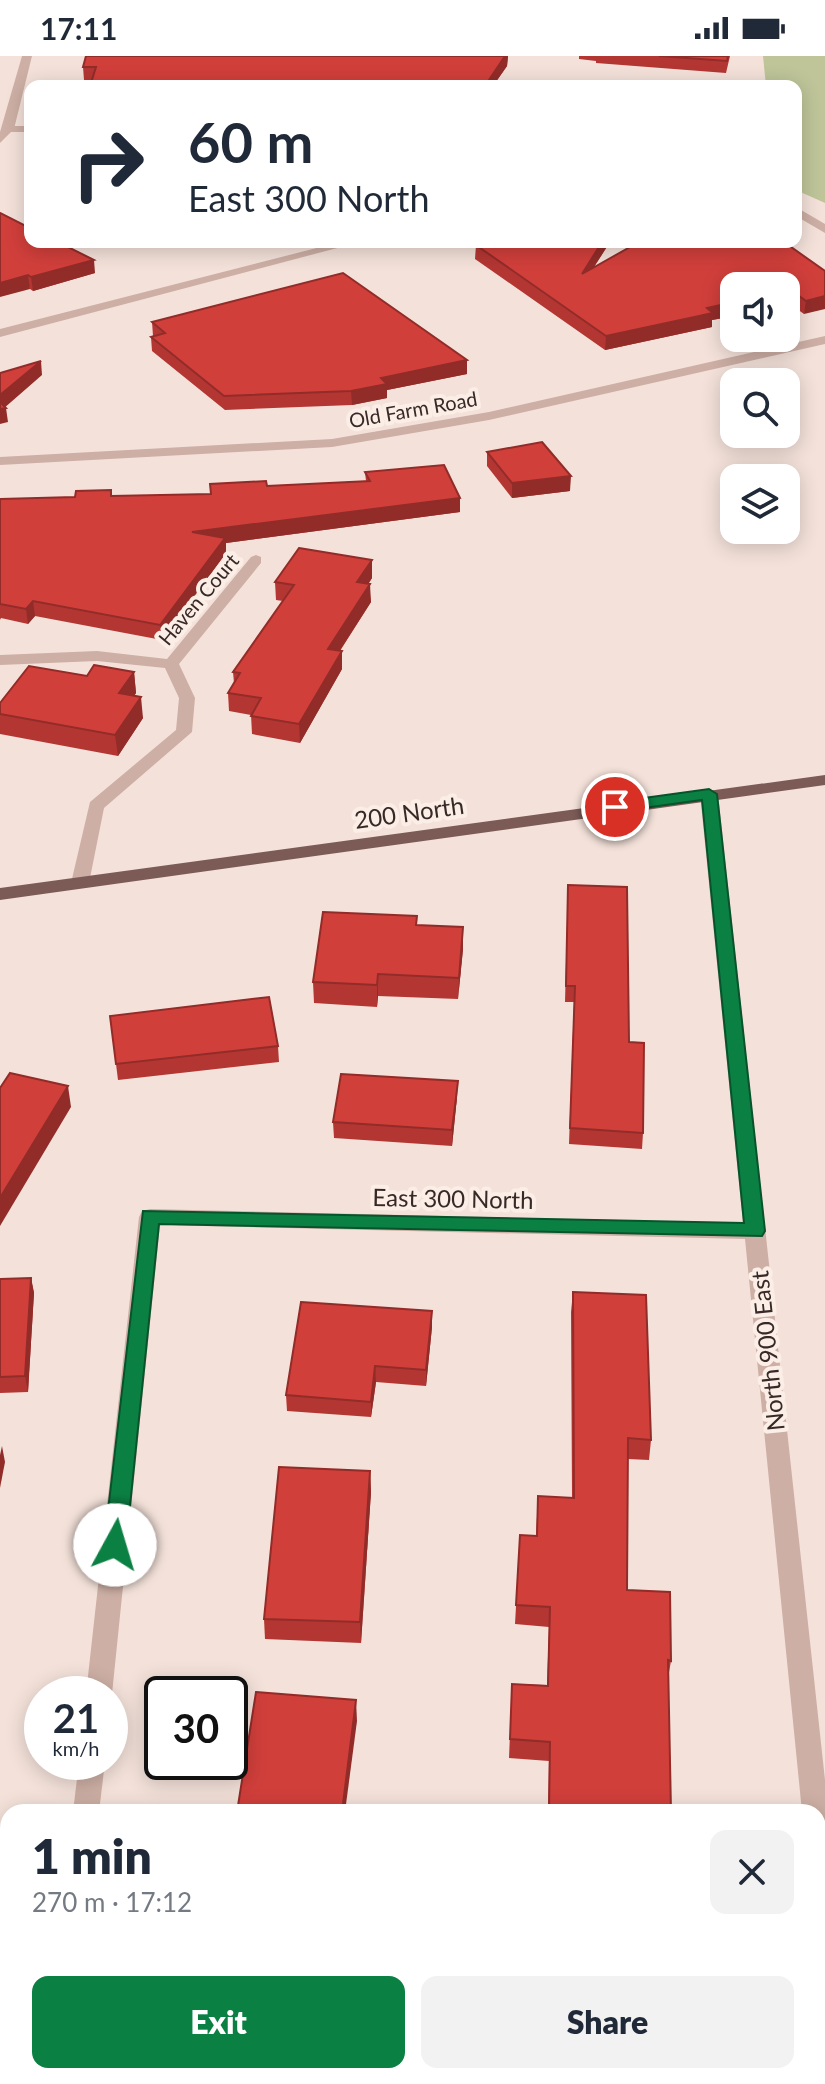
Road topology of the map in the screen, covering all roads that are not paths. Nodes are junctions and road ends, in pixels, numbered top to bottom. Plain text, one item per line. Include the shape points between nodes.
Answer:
1 (27, 56) edge
2 (8, 129) junction
3 (24, 129) edge
4 (0, 140) edge
5 (802, 215) edge
6 (825, 229) edge
7 (331, 248) edge
8 (0, 333) edge
9 (825, 340) edge
10 (0, 461) edge
11 (256, 560) dead end
12 (0, 660) edge
13 (171, 664) junction
14 (825, 780) edge
15 (709, 794) junction
16 (80, 883) junction
17 (0, 894) edge
18 (755, 1231) junction
19 (101, 1676) edge
20 (90, 1780) edge
21 (87, 1804) edge
22 (814, 1804) edge

1 - 2 street
2 - 3 street
2 - 4 street
5 - 6 street
7 - 8 street
9 - 10 street, Old Farm Road via 489,416 332,443
11 - 13 street, Haven Court
12 - 13 street via 97,656
13 - 16 street via 187,698 184,732 96,806
14 - 15 main road, 200 North
15 - 16 main road, 200 North
15 - 18 street, North 900 East
16 - 17 main road, 200 North
18 - 19 street, East 300 North via 150,1217
18 - 22 street, North 900 East
20 - 21 street

